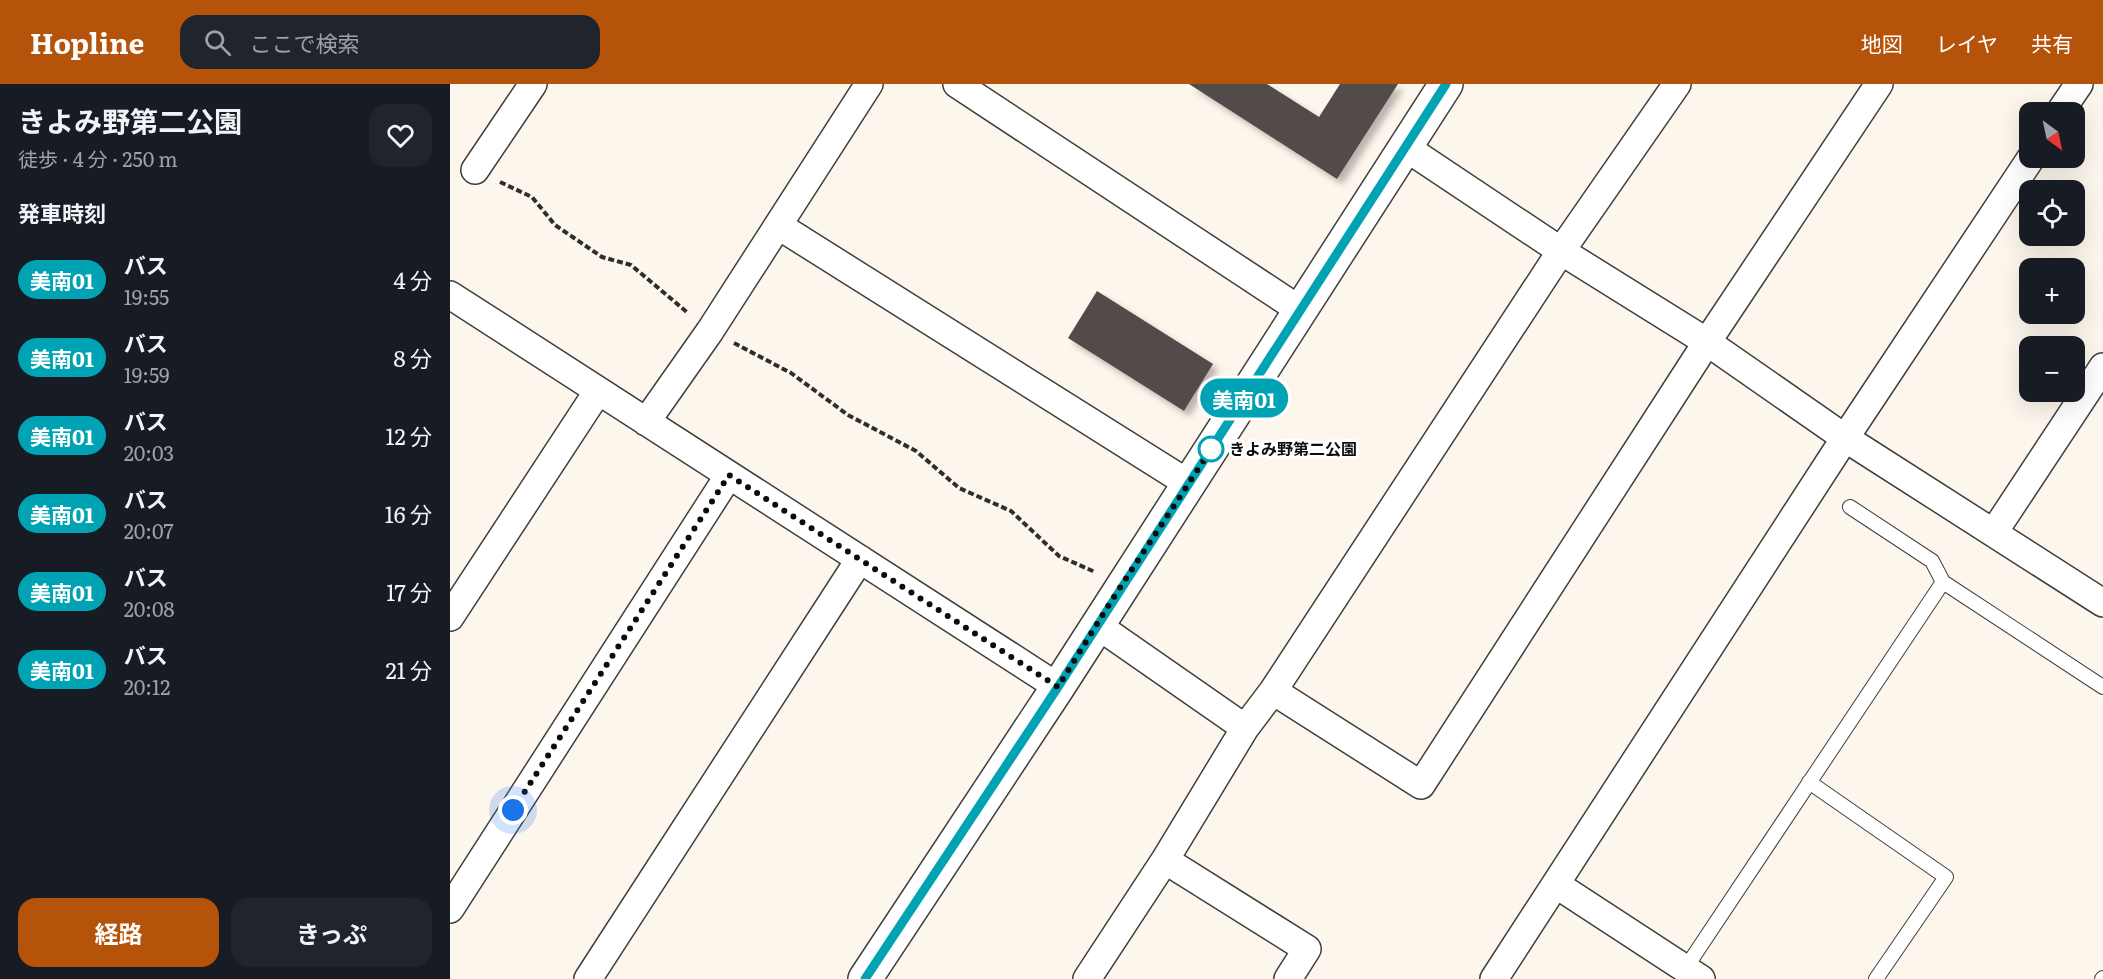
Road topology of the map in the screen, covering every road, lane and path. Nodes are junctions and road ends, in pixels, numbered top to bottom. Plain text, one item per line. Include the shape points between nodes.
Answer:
1 (533, 84) edge
2 (869, 84) edge
3 (957, 84) edge
4 (1446, 84) edge
5 (1677, 84) edge
6 (1879, 84) edge
7 (2079, 84) edge
8 (2067, 102) edge
9 (1405, 147) junction
10 (2024, 168) edge
11 (474, 170) joint
12 (779, 226) junction
13 (1561, 251) junction
14 (454, 308) edge
15 (1300, 310) junction
16 (710, 331) junction
17 (1707, 342) junction
18 (2103, 367) edge
19 (598, 391) junction
20 (646, 422) junction
21 (1845, 438) junction
22 (729, 475) junction
23 (1189, 484) junction
24 (1851, 507) dead end
25 (1994, 532) junction
26 (860, 559) junction
27 (1943, 582) junction
28 (2103, 603) edge
29 (1104, 614) junction
30 (450, 617) edge
31 (1058, 687) junction
32 (2103, 687) edge
33 (1273, 691) junction
34 (1245, 728) junction
35 (1809, 782) junction
36 (1165, 860) junction
37 (1557, 885) junction
38 (450, 909) edge
39 (1693, 974) edge
40 (588, 979) edge
41 (865, 979) edge
42 (1087, 979) edge
43 (1288, 979) edge
44 (1494, 979) edge
45 (1876, 979) edge

1 - 11 street
2 - 12 street
3 - 15 street
4 - 9 street
5 - 13 street
6 - 17 street
7 - 8 street
9 - 13 street
9 - 15 street
10 - 21 street
11 - 16 path via 532,197 555,225 602,257 631,265
12 - 16 street
12 - 23 street
13 - 17 street
13 - 33 street
14 - 19 street
15 - 23 street
16 - 20 street
16 - 29 path via 791,373 848,415 916,451 960,488 1011,511 1059,556 1104,577 1094,593
17 - 21 street
17 - 33 street via 1420,785
18 - 25 street
19 - 20 street
19 - 30 street
20 - 22 street
21 - 25 street
21 - 37 street
22 - 26 street
22 - 38 street
23 - 29 street
24 - 27 lane via 1932,561
25 - 28 street
26 - 31 street
26 - 40 street
27 - 32 lane
27 - 35 lane
29 - 31 street
29 - 34 street
31 - 41 street
33 - 34 street
34 - 36 street
35 - 39 lane
35 - 45 lane via 1947,877
36 - 42 street
36 - 43 street via 1307,949
37 - 39 street
37 - 44 street

